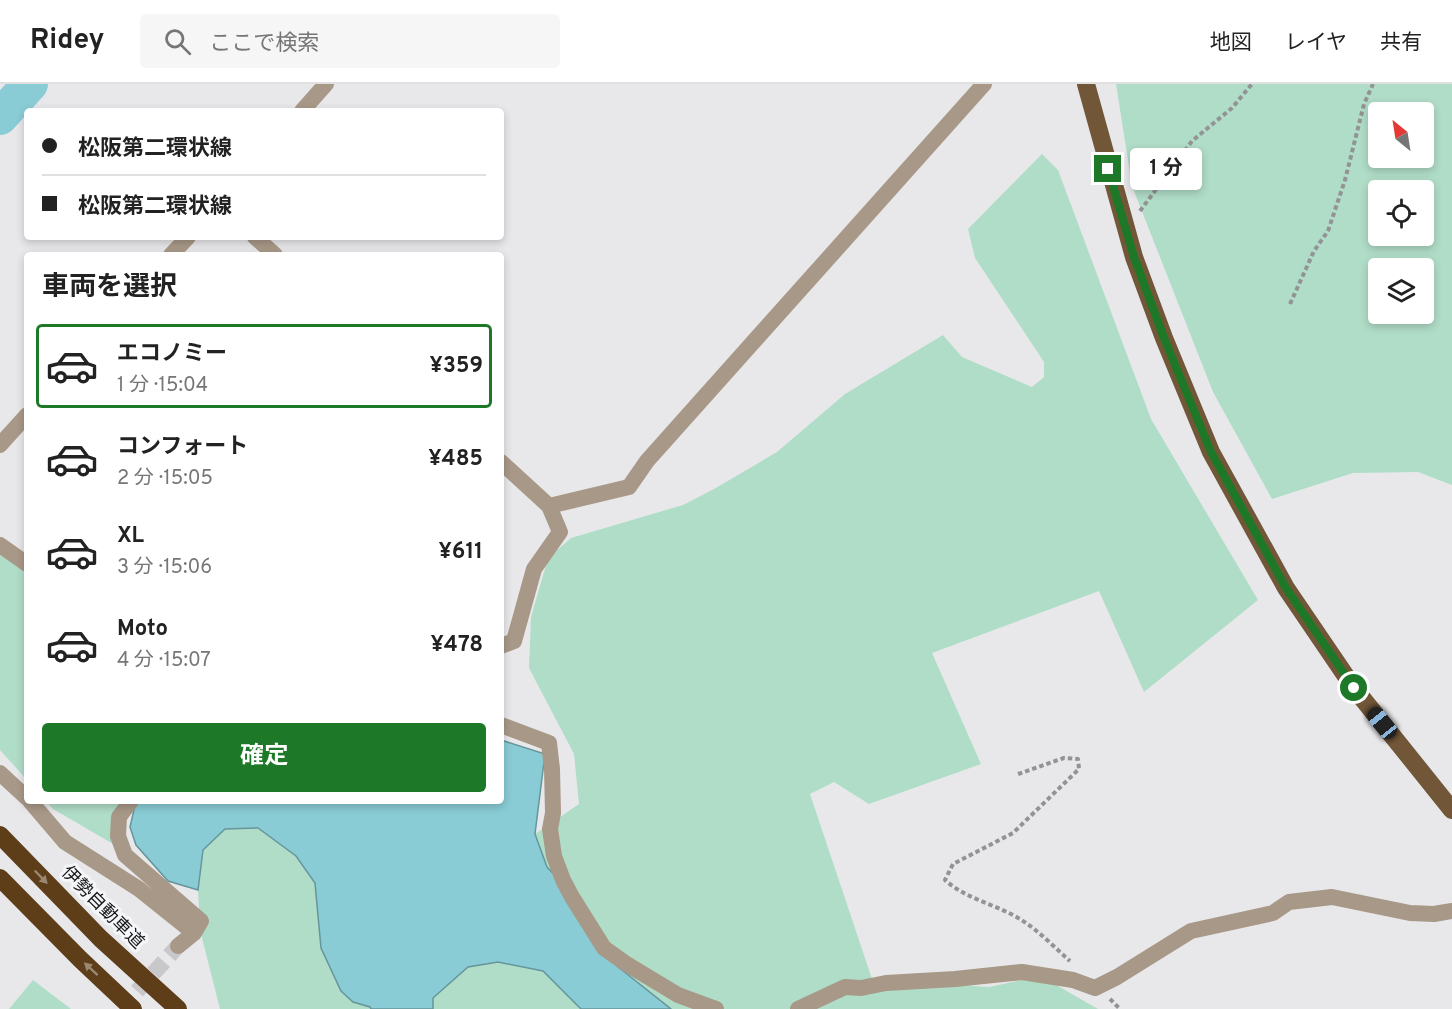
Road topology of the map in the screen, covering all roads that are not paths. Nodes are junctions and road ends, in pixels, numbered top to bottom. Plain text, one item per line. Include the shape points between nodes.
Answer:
1 (326, 84) edge
2 (984, 84) edge
3 (1086, 84) edge
4 (305, 108) edge
5 (185, 240) edge
6 (258, 240) edge
7 (174, 252) edge
8 (272, 252) edge
9 (24, 418) edge
10 (0, 445) edge
11 (504, 465) edge
12 (549, 506) junction
13 (0, 545) edge
14 (24, 562) edge
15 (504, 645) edge
16 (504, 726) edge
17 (0, 773) edge
18 (24, 796) edge
19 (32, 804) edge
20 (129, 804) edge
21 (1452, 810) edge
22 (0, 834) edge
23 (0, 878) edge
24 (1452, 911) edge
25 (194, 933) junction
26 (178, 946) tunnel mouth
27 (134, 1009) edge
28 (178, 1009) edge
29 (716, 1009) edge
30 (798, 1009) edge

1 - 4 street
2 - 12 street via 647,461 629,487
3 - 21 main road via 1134,257 1211,452 1286,588 1354,688
5 - 7 street
6 - 8 street
9 - 10 street
11 - 12 street
12 - 15 street via 560,532 534,568 514,641
13 - 14 street
16 - 29 street via 549,743 554,856 562,880 604,948 678,995
17 - 18 street
19 - 25 street via 65,842 139,889
20 - 25 street via 119,817 118,836 125,855 201,921
22 -> 28 highway, 伊勢自動車道 via 101,939
27 -> 23 highway
24 - 30 street via 1410,913 1332,897 1289,902 1273,913 1191,931 1095,988 1073,980 1022,972 845,987
25 - 26 street

